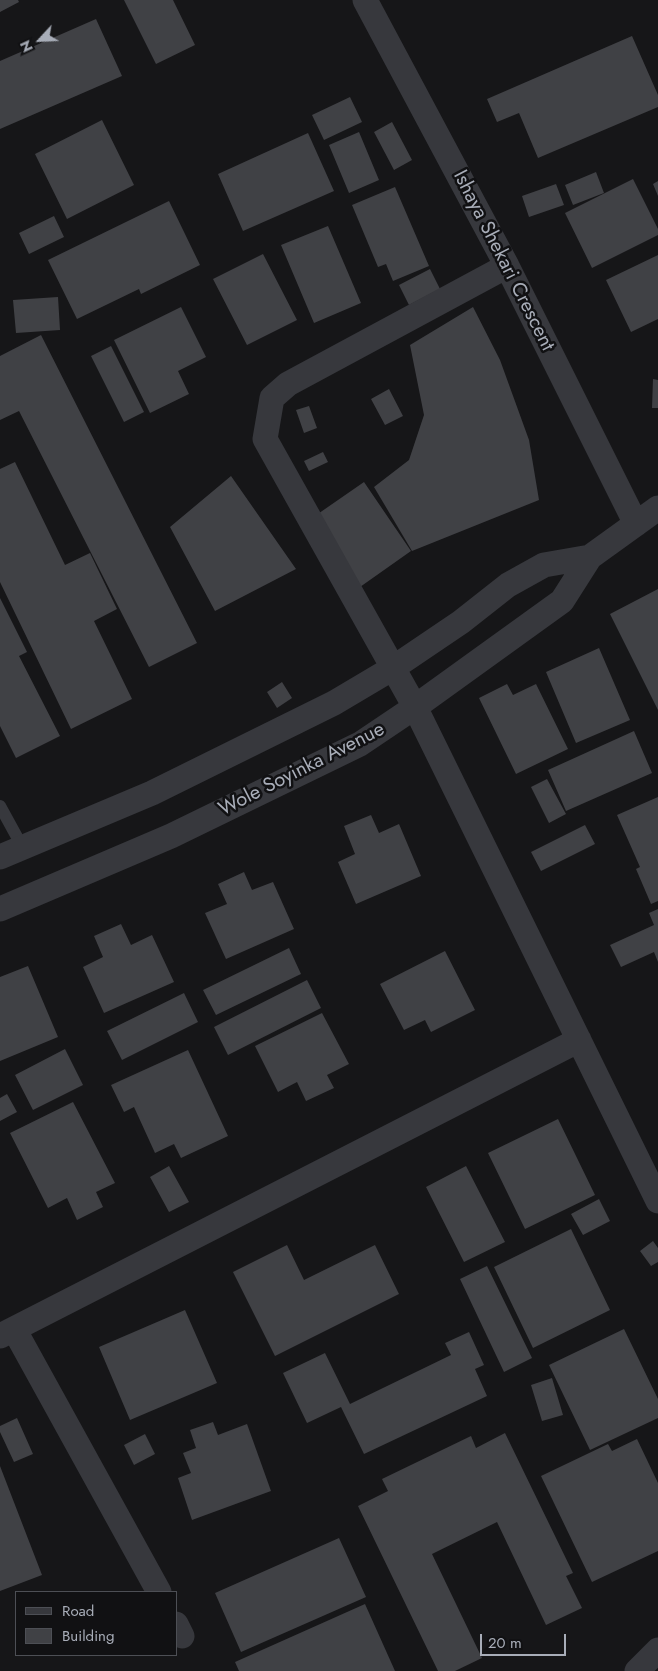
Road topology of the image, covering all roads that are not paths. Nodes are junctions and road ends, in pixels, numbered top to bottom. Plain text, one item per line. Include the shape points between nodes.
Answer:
1 (366, 0) edge
2 (507, 266) junction
3 (658, 508) edge
4 (636, 524) junction
5 (590, 557) junction
6 (393, 668) junction
7 (415, 707) junction
8 (0, 806) edge
9 (23, 848) junction
10 (0, 857) edge
11 (0, 909) edge
12 (579, 1040) junction
13 (658, 1201) edge
14 (7, 1332) edge
15 (157, 1591) edge
16 (658, 1650) edge
17 (637, 1671) edge

1 - 2 street, Ishaya Shekari Crescent
2 - 4 street, Ishaya Shekari Crescent
2 - 6 street via 288,384 272,398 265,439
3 - 4 street, Wole Soyinka Avenue
4 - 5 street, Wole Soyinka Avenue
5 - 6 street, Wole Soyinka Avenue via 544,565 508,585
5 - 7 street, Wole Soyinka Avenue via 562,601
6 - 7 street
6 - 9 street, Wole Soyinka Avenue via 334,704 152,793
7 - 11 street, Wole Soyinka Avenue via 360,744 171,836
7 - 12 street
8 - 9 lane
9 - 10 street, Wole Soyinka Avenue
12 - 13 street
12 - 14 street
14 - 15 street
16 - 17 street

